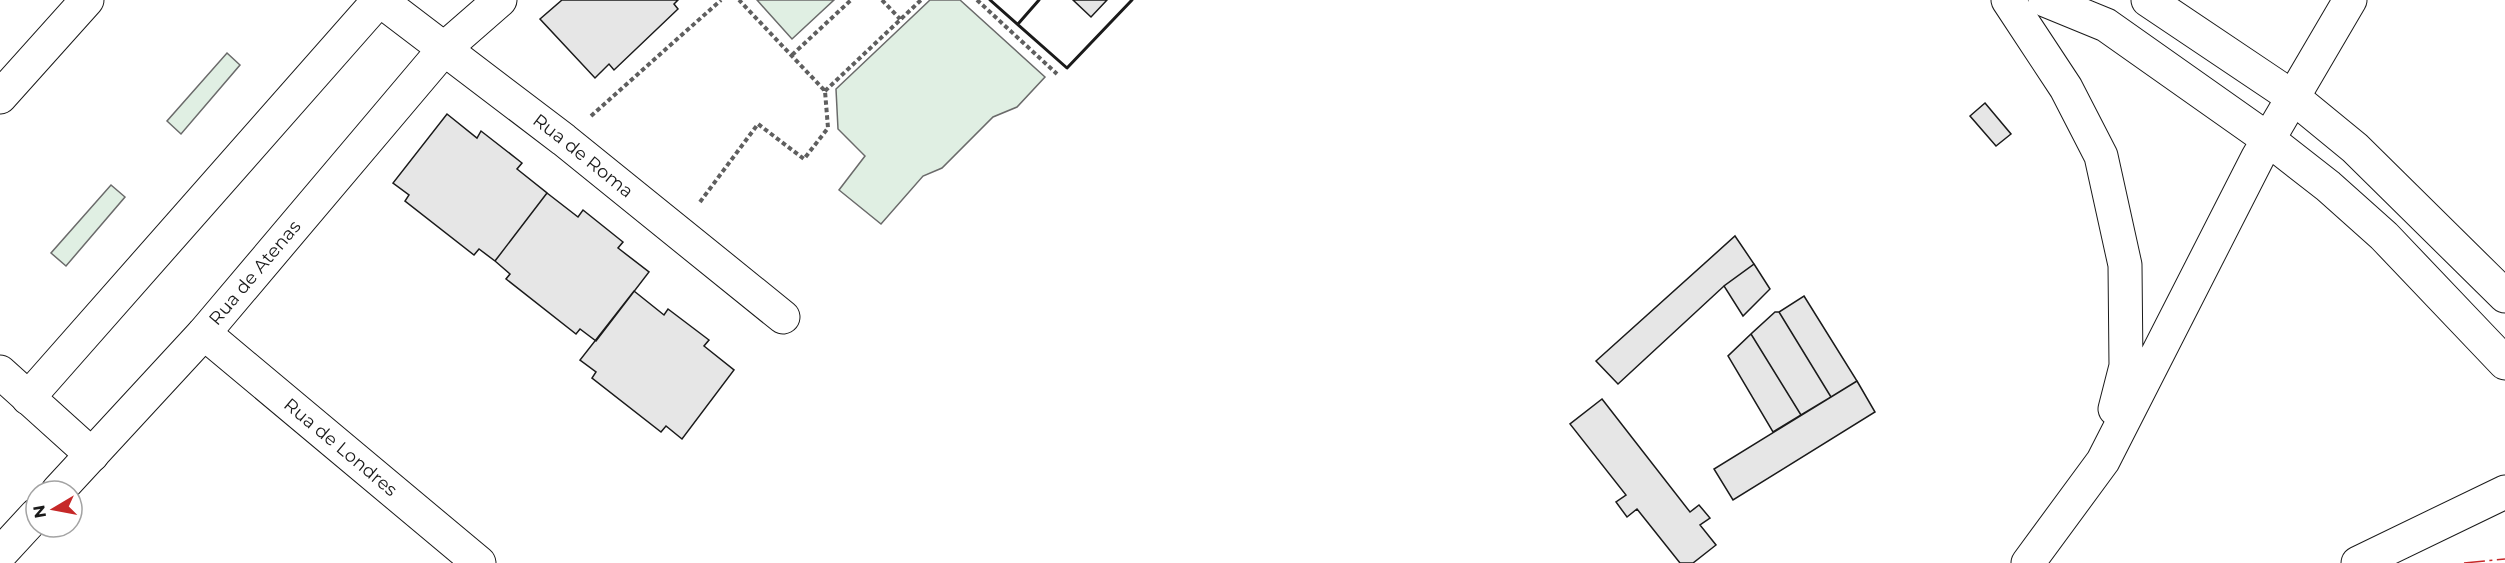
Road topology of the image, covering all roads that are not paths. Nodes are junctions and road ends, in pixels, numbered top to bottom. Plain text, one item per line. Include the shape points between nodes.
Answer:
1 (87, 0) edge
2 (380, 0) edge
3 (500, 0) edge
4 (2008, 0) edge
5 (2045, 0) edge
6 (2132, 0) edge
7 (2350, 0) edge
8 (2159, 8) edge
9 (446, 48) junction
10 (0, 97) edge
11 (2294, 98) junction
12 (2269, 140) junction
13 (2505, 296) edge
14 (783, 317) dead end
15 (204, 333) junction
16 (2496, 352) edge
17 (0, 372) edge
18 (28, 398) junction
19 (92, 455) junction
20 (2103, 461) junction
21 (69, 479) edge
22 (2505, 492) edge
23 (24, 528) edge
24 (0, 554) edge
25 (479, 563) edge
26 (2028, 563) edge
27 (2358, 563) edge

1 - 10 main road
2 - 9 main road, Rua de Roma
2 - 18 main road
3 - 9 main road, Rua de Atenas
4 - 20 main road via 2066,88 2101,156 2125,265 2126,366
5 - 12 main road via 2106,25
6 - 8 main road
7 - 11 main road
8 - 11 main road
9 - 14 main road, Rua de Roma
9 - 15 main road, Rua de Atenas
11 - 12 main road
11 - 13 main road via 2355,148
12 - 16 main road via 2384,236
12 - 20 main road
15 - 19 main road, Rua de Atenas
15 - 25 main road, Rua de Londres
17 - 18 main road
18 - 19 main road
19 - 21 main road, Rua de Atenas
20 - 26 main road
22 - 27 main road
23 - 24 main road

